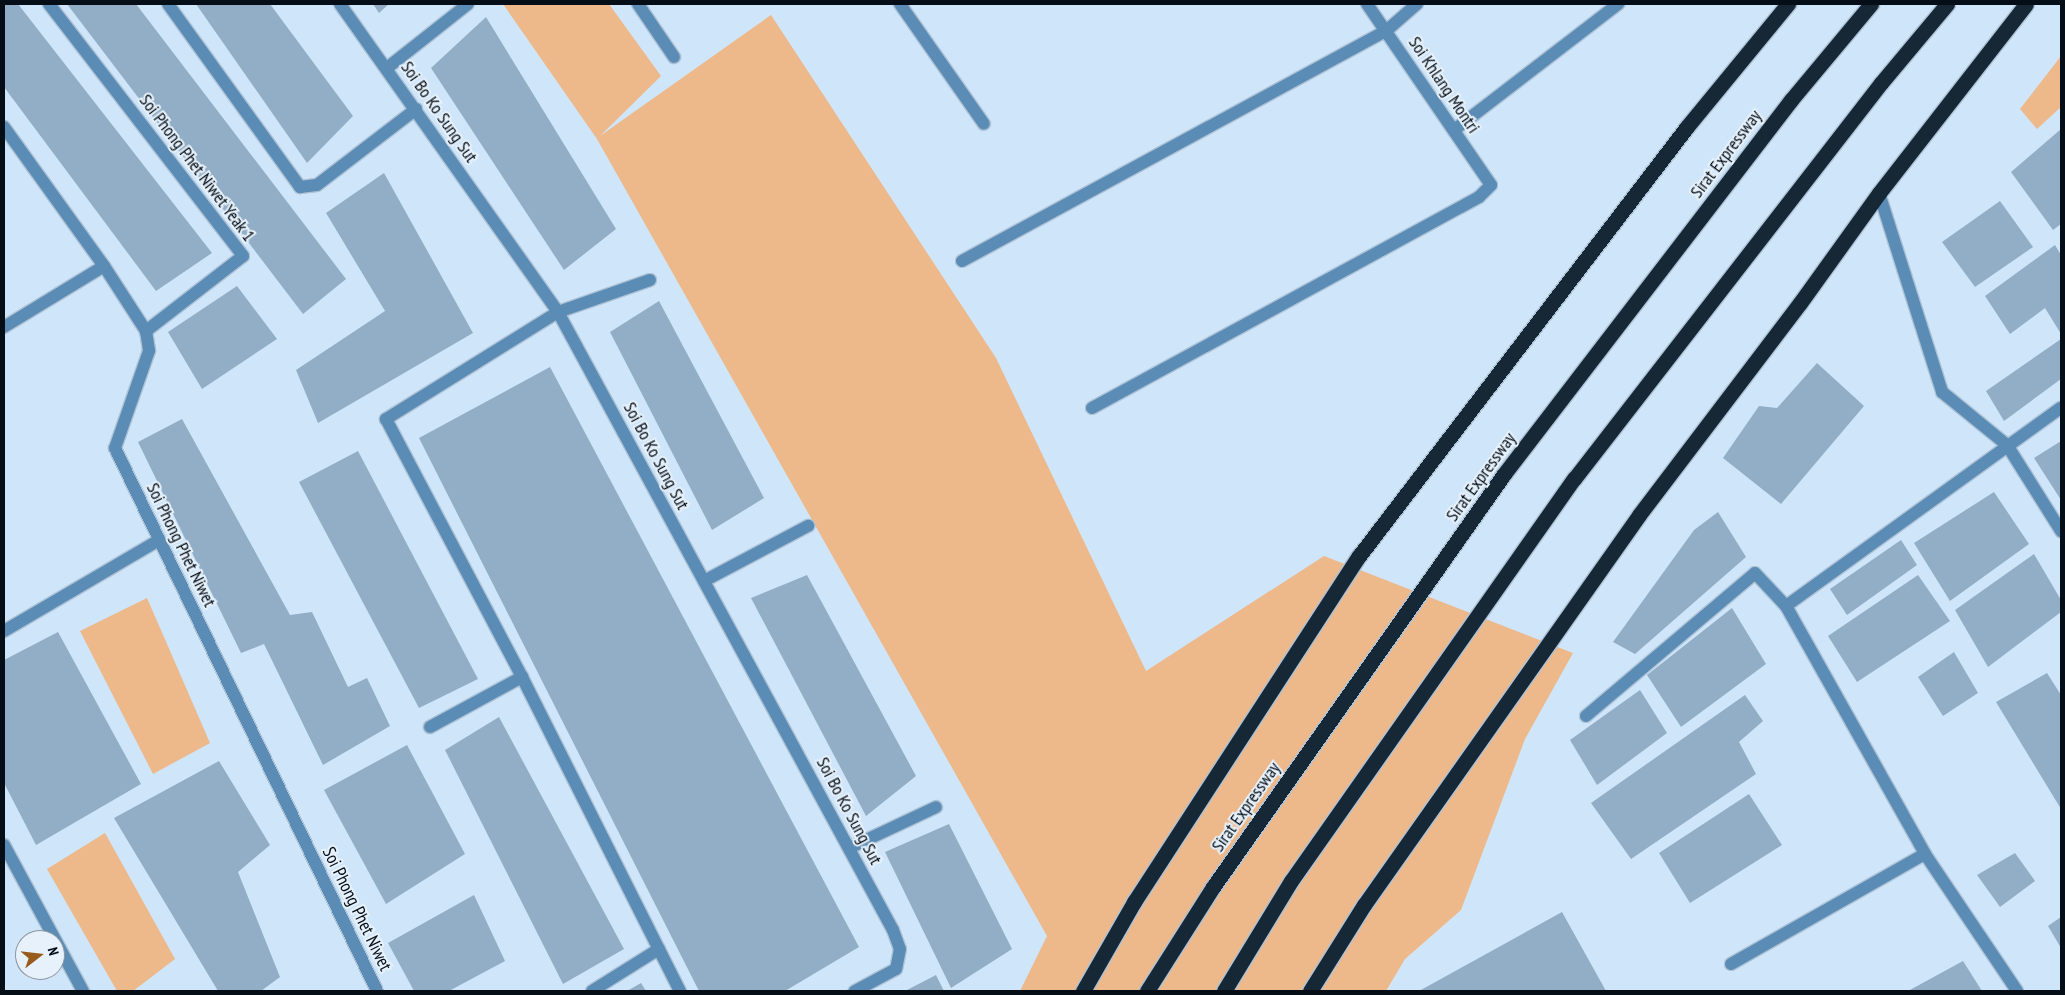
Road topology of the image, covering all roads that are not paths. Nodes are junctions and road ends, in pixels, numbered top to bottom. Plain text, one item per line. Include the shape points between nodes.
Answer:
1 (49, 4) edge
2 (168, 4) edge
3 (340, 4) edge
4 (468, 4) edge
5 (638, 4) edge
6 (900, 4) edge
7 (1368, 4) edge
8 (1417, 4) edge
9 (1618, 4) edge
10 (1788, 4) edge
11 (1871, 4) edge
12 (1948, 4) edge
13 (2023, 5) edge
14 (1386, 31) junction
15 (674, 57) dead end
16 (387, 68) junction
17 (416, 109) junction
18 (984, 124) dead end
19 (4, 127) edge
20 (1454, 130) junction
21 (1878, 193) junction
22 (962, 261) dead end
23 (104, 266) junction
24 (650, 280) dead end
25 (558, 312) junction
26 (4, 327) edge
27 (146, 331) junction
28 (1092, 408) dead end
29 (2061, 408) edge
30 (2007, 445) junction
31 (808, 526) dead end
32 (2061, 531) edge
33 (159, 540) junction
34 (704, 581) junction
35 (1786, 606) junction
36 (4, 631) edge
37 (522, 677) junction
38 (1586, 716) dead end
39 (430, 727) dead end
40 (936, 807) dead end
41 (4, 845) edge
42 (849, 848) junction
43 (1925, 854) junction
44 (659, 949) junction
45 (1731, 964) dead end
46 (83, 991) edge
47 (377, 991) edge
48 (592, 991) edge
49 (680, 991) edge
50 (855, 991) edge
51 (1083, 991) edge
52 (1147, 991) edge
53 (1224, 991) edge
54 (1310, 991) edge
55 (2017, 991) edge

1 - 27 street, Soi Phong Phet Niwet Yeak 1 via 243,256
2 - 17 street via 300,187 317,185
3 - 16 street, Soi Bo Ko Sung Sut
4 - 16 street
5 - 15 street
6 - 18 street
7 - 14 street, Soi Khlang Montri
8 - 14 street
9 - 20 street
10 - 51 highway via 1686,128 1359,556 1134,902
11 - 52 highway, Sirat Expressway via 1791,100 1504,474 1218,880
12 - 53 highway via 1881,83 1574,479 1291,881
13 - 21 highway
14 - 20 street, Soi Khlang Montri
14 - 22 street
16 - 17 street, Soi Bo Ko Sung Sut
17 - 25 street, Soi Bo Ko Sung Sut
19 - 23 street, Soi Phong Phet Niwet
20 - 28 street, Soi Khlang Montri via 1491,186 1479,197
21 - 30 street via 1942,392
21 - 54 highway via 1800,303 1639,515 1364,906
23 - 26 street
23 - 27 street, Soi Phong Phet Niwet
24 - 25 street
25 - 34 street, Soi Bo Ko Sung Sut
25 - 37 street via 386,419
27 - 33 street, Soi Phong Phet Niwet via 149,351 114,448
29 - 30 street
30 - 32 street
30 - 35 street
31 - 34 street
33 - 36 street
33 - 47 street, Soi Phong Phet Niwet
34 - 42 street, Soi Bo Ko Sung Sut
35 - 38 street via 1755,573
35 - 43 street
37 - 39 street
37 - 44 street
40 - 42 street
41 - 46 street
42 - 50 street, Soi Bo Ko Sung Sut via 900,949 896,969
43 - 45 street
43 - 55 street
44 - 48 street
44 - 49 street

